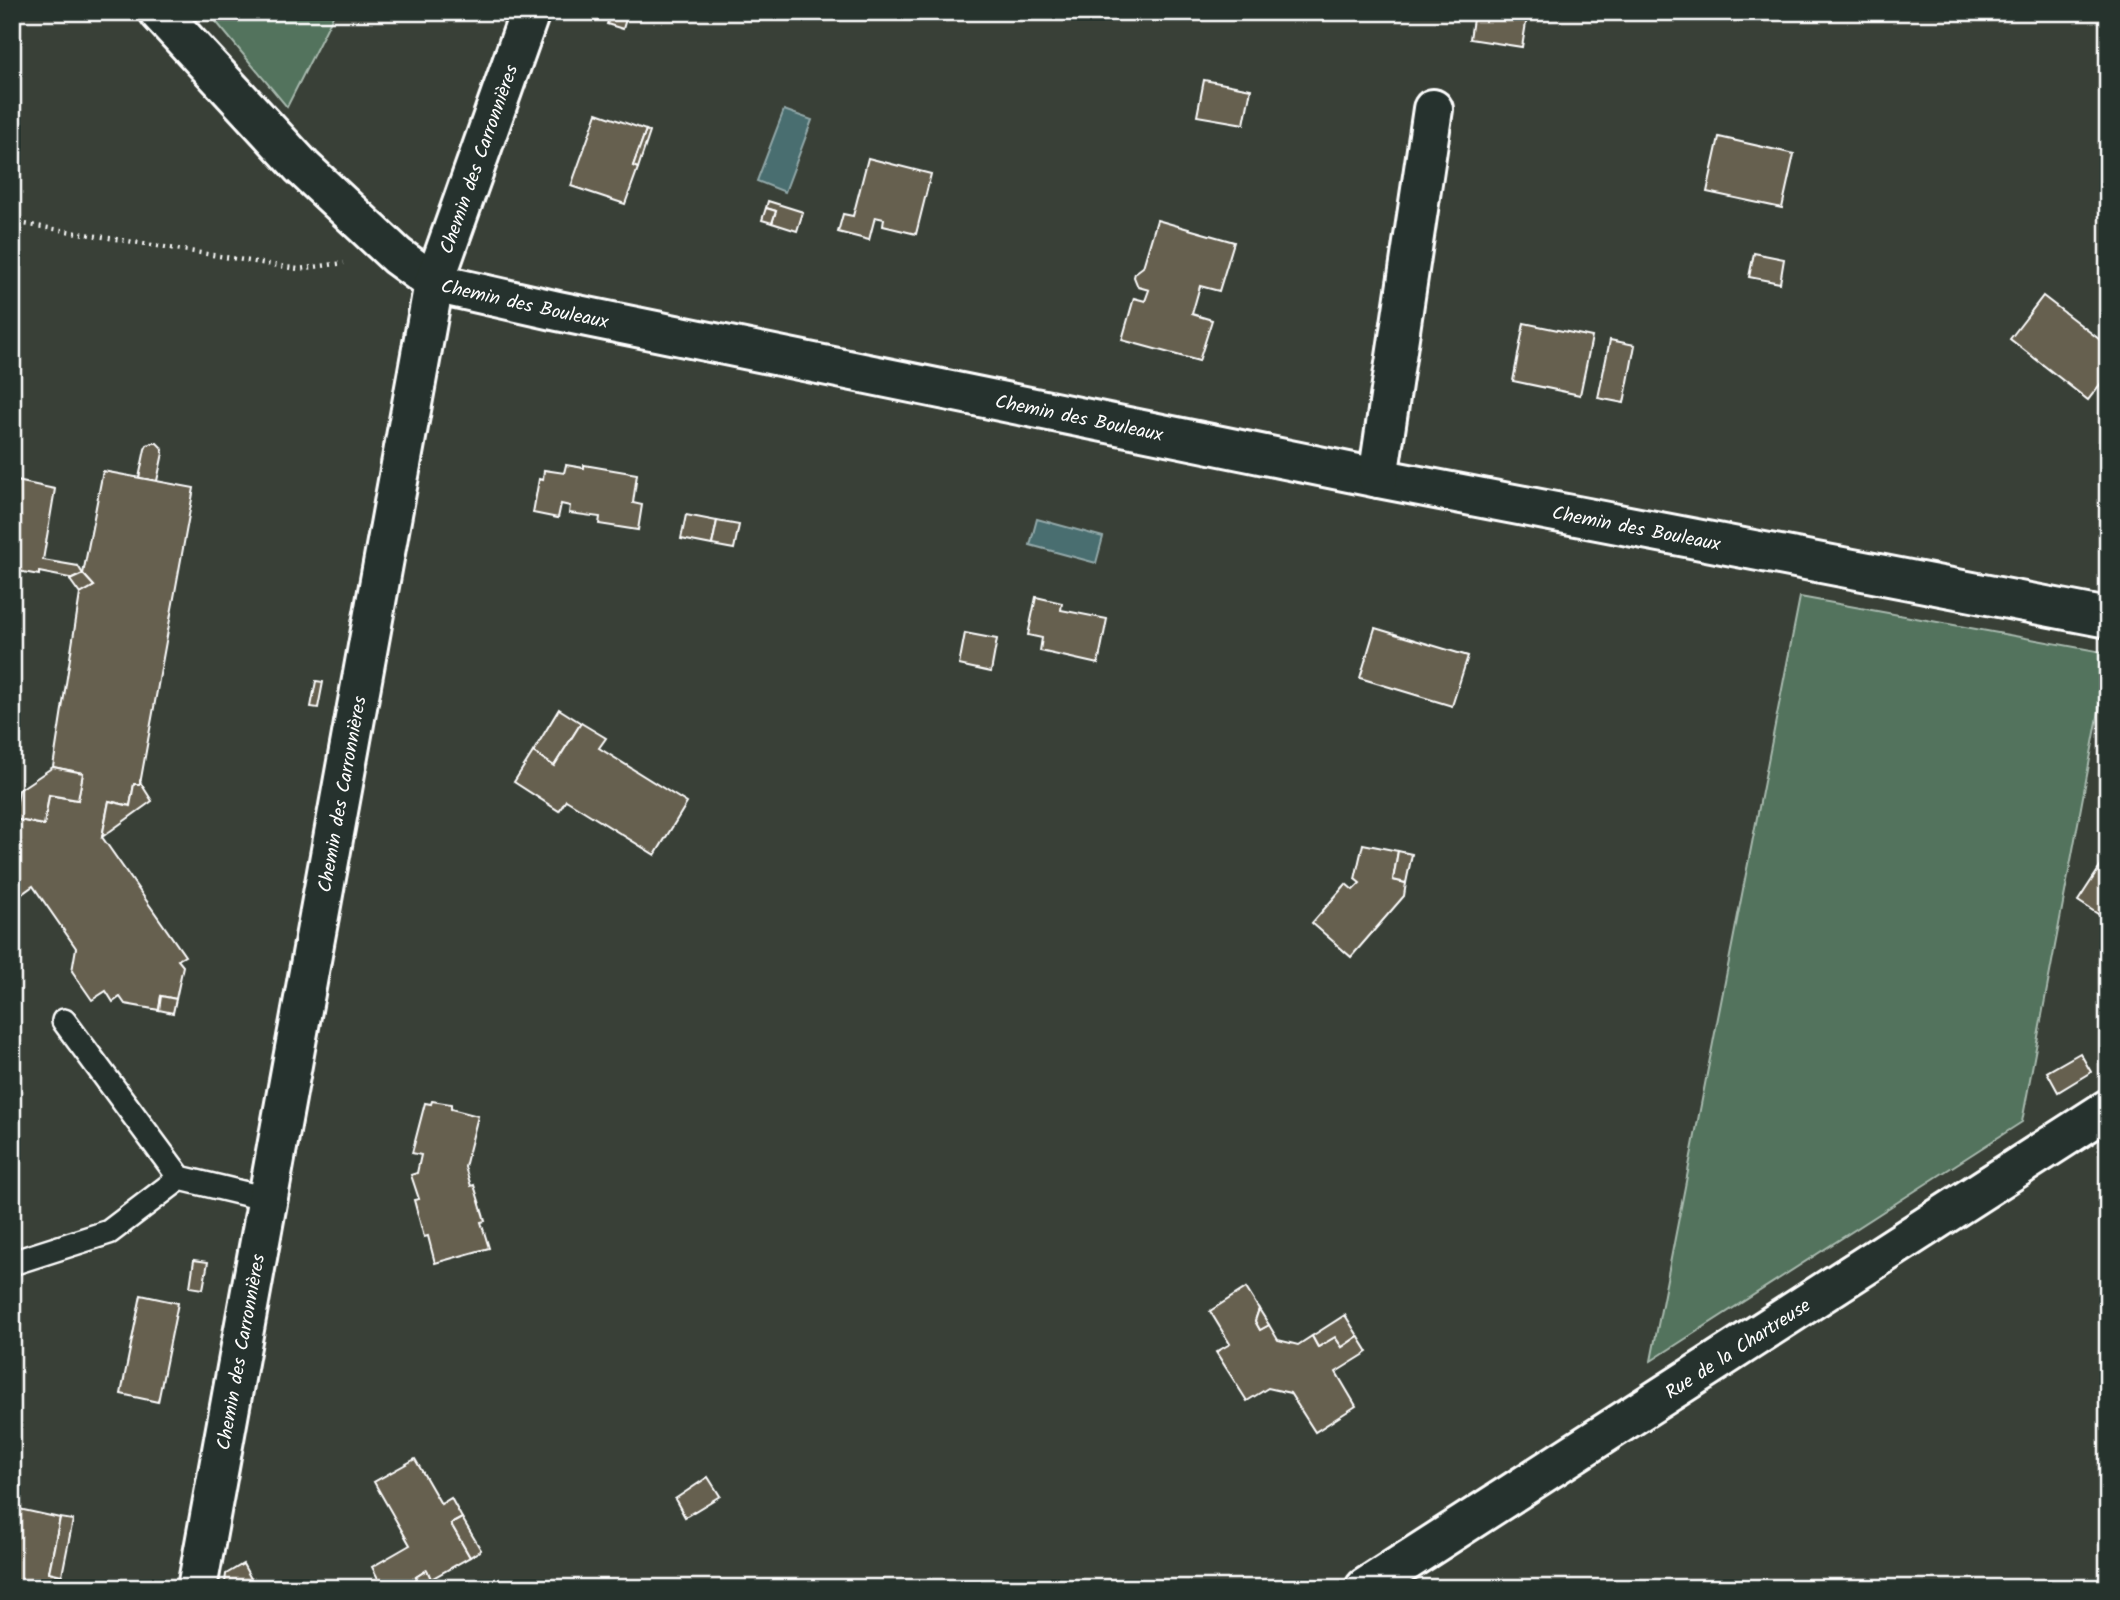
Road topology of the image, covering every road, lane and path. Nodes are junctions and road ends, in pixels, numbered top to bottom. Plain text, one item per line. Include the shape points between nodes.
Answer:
1 (159, 12) edge
2 (530, 12) edge
3 (1433, 109) dead end
4 (12, 222) edge
5 (397, 256) junction
6 (434, 283) junction
7 (1378, 478) junction
8 (2108, 618) edge
9 (64, 1021) dead end
10 (2108, 1108) edge
11 (180, 1178) junction
12 (267, 1199) junction
13 (12, 1263) edge
14 (197, 1588) edge
15 (1365, 1588) edge

1 - 5 street, Chemin des Bouleaux via 302,167
2 - 6 street, Chemin des Carronnières
3 - 7 street
4 - 5 path via 299,269
5 - 6 street, Chemin des Bouleaux
6 - 7 street, Chemin des Bouleaux
6 - 12 street, Chemin des Carronnières
7 - 8 street, Chemin des Bouleaux
9 - 11 lane
10 - 15 street, Rue de la Chartreuse
11 - 12 lane
11 - 13 lane via 109,1232
12 - 14 street, Chemin des Carronnières

